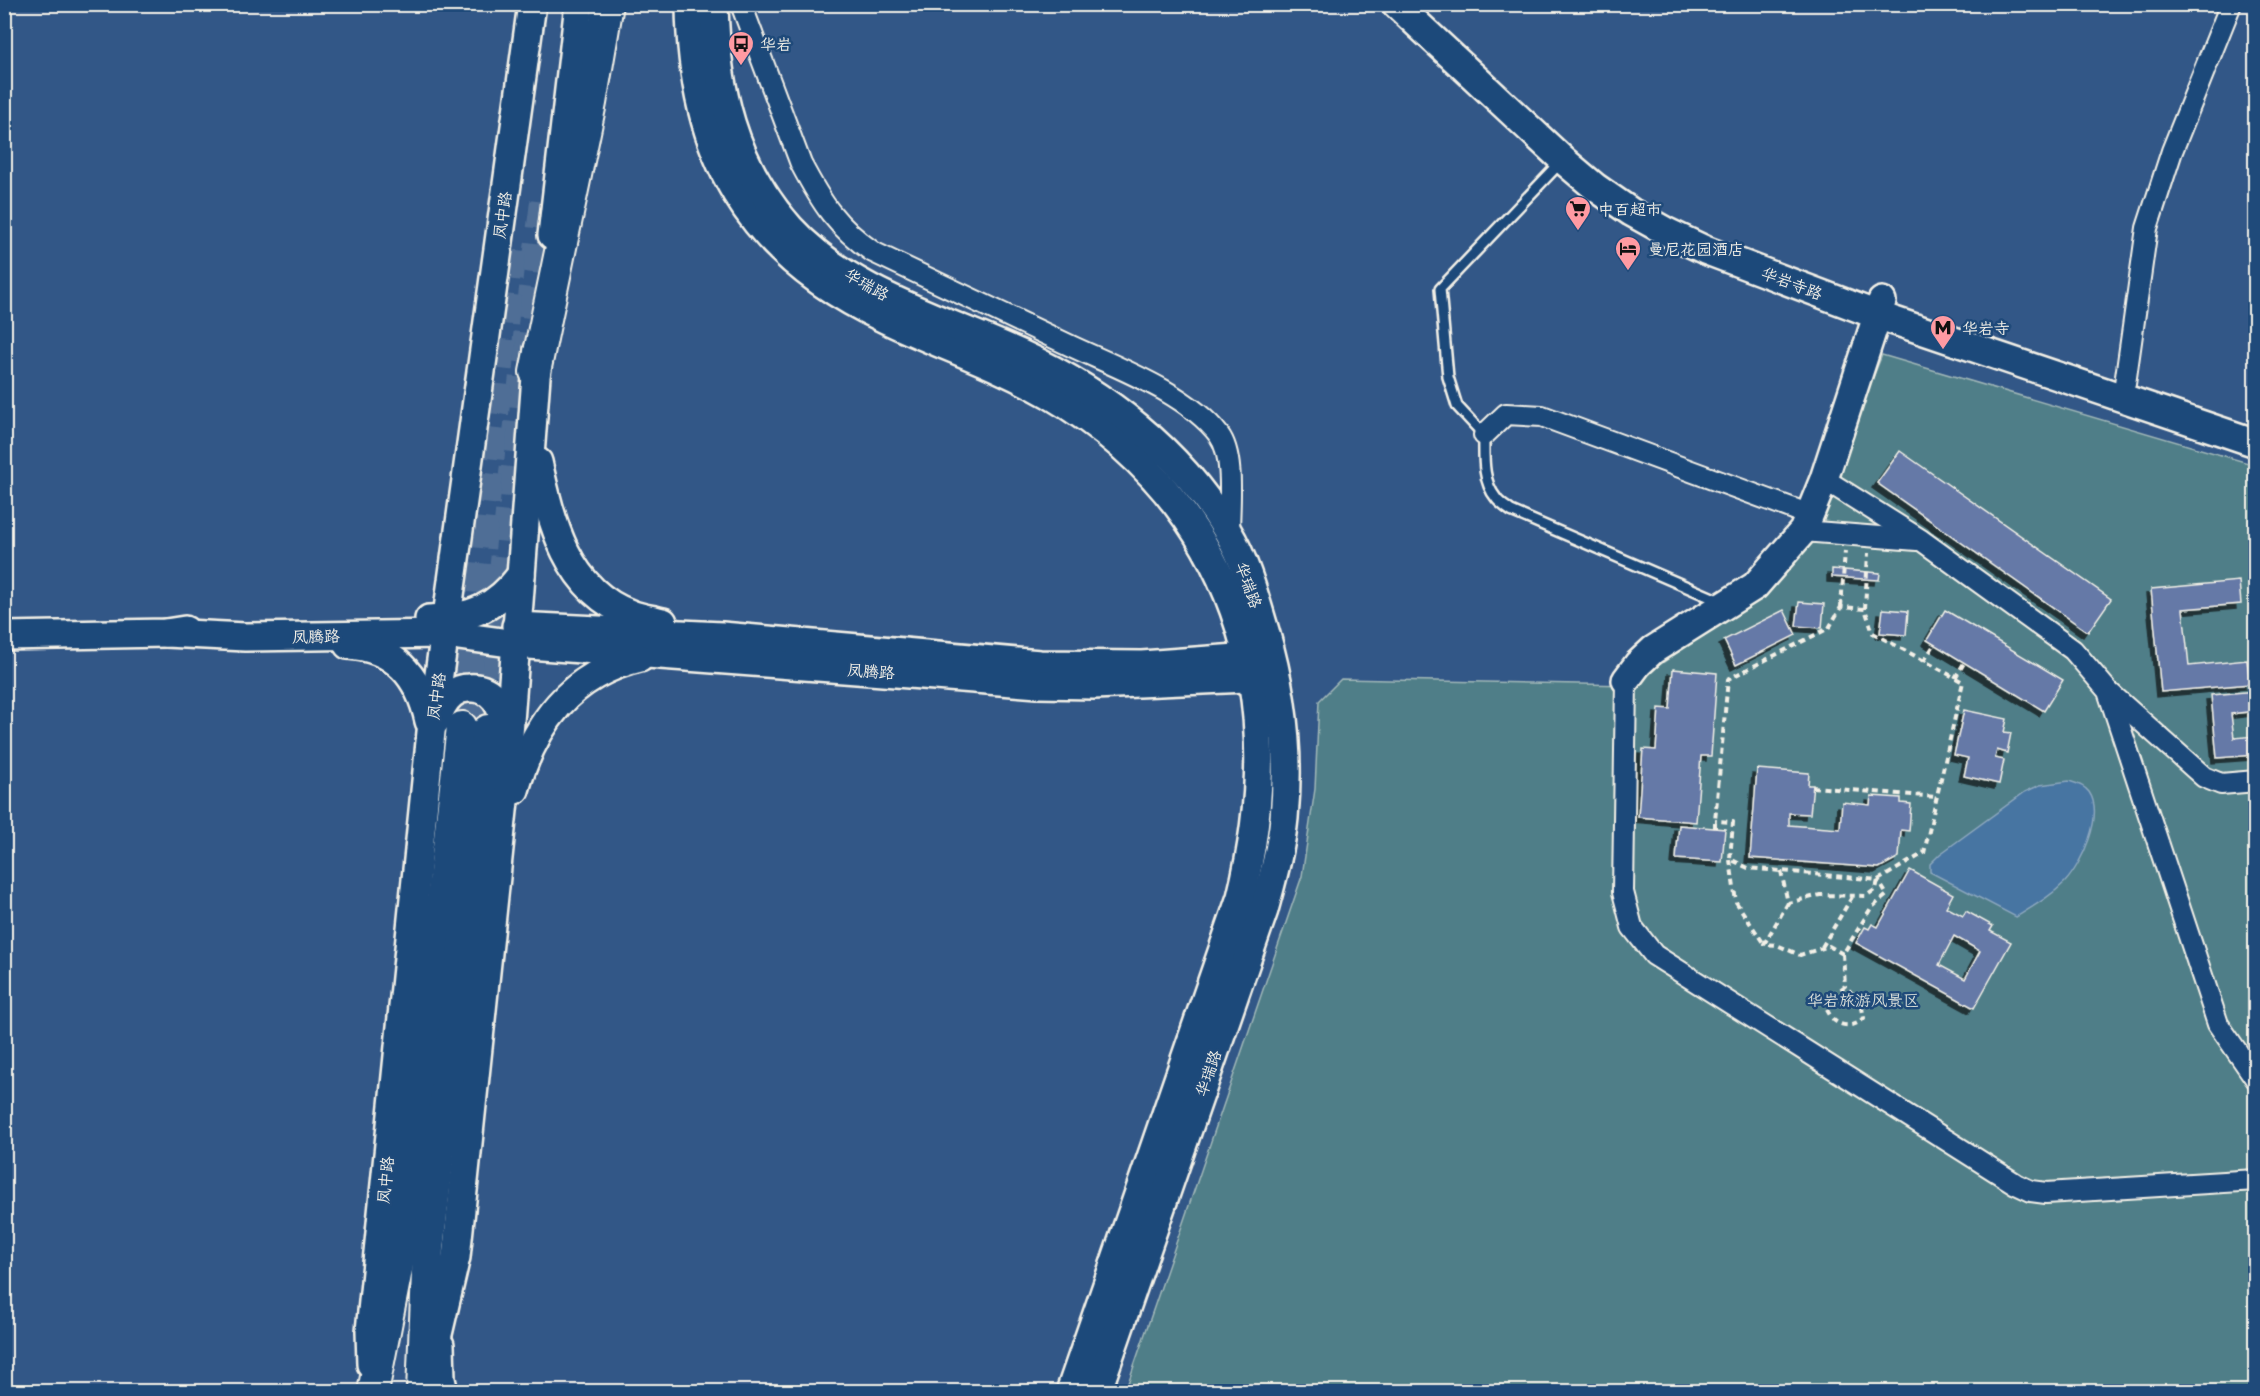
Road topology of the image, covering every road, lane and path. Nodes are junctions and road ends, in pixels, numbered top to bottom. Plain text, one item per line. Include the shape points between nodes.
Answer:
1 (532, 4) edge
2 (579, 4) edge
3 (608, 4) edge
4 (690, 4) edge
5 (714, 4) edge
6 (741, 4) edge
7 (1396, 4) edge
8 (1421, 4) edge
9 (2231, 4) edge
10 (1568, 155) junction
11 (1879, 308) junction
12 (535, 372) junction
13 (2125, 384) junction
14 (2256, 427) edge
15 (532, 434) junction
16 (1484, 435) junction
17 (2256, 443) edge
18 (1824, 479) junction
19 (1806, 523) junction
20 (1229, 533) junction
21 (1846, 534) junction
22 (1869, 536) junction
23 (1921, 540) junction
24 (521, 575) junction
25 (1727, 604) junction
26 (1841, 607) junction
27 (2256, 608) edge
28 (1865, 609) junction
29 (452, 630) junction
30 (166, 633) junction
31 (517, 635) junction
32 (4, 636) edge
33 (722, 636) junction
34 (246, 637) junction
35 (2256, 639) edge
36 (1934, 645) dead end
37 (655, 655) junction
38 (1924, 661) junction
39 (1964, 663) dead end
40 (1262, 667) junction
41 (1955, 678) junction
42 (1626, 680) joint
43 (2108, 691) junction
44 (431, 732) junction
45 (2256, 781) edge
46 (1812, 787) dead end
47 (1937, 797) junction
48 (504, 801) junction
49 (1715, 821) junction
50 (1715, 828) dead end
51 (500, 843) junction
52 (1730, 859) junction
53 (1780, 871) junction
54 (1878, 880) junction
55 (1852, 897) junction
56 (1788, 903) junction
57 (1764, 944) junction
58 (1822, 947) junction
59 (1843, 954) junction
60 (1845, 986) junction
61 (2256, 1079) edge
62 (2256, 1180) edge
63 (440, 1327) junction
64 (370, 1331) junction
65 (360, 1392) edge
66 (373, 1392) edge
67 (423, 1392) edge
68 (444, 1392) edge
69 (1070, 1392) edge
70 (1097, 1392) edge

1 - 29 street, 凤中路
2 - 12 street
3 - 12 main road
4 - 40 street, 华瑞路 via 694,78 704,123 719,163 742,205 770,241 804,272 842,298 1047,393 1121,445 1153,475 1206,547
5 - 20 street, 华瑞路 via 719,74 727,115 764,194 791,228 818,254 856,280 1023,355 1098,398 1138,426 1179,465
6 - 20 street via 801,164 841,227 873,252 1154,386 1201,416 1220,435 1227,454
7 - 10 street, 华岩寺路
8 - 10 street, 华岩寺路
9 - 13 street via 2172,151 2147,228
10 - 11 street, 华岩寺路 via 1673,219
10 - 16 lane via 1440,289 1448,377 1457,406
11 - 13 street, 华岩寺路
11 - 17 street, 华岩寺路
11 - 18 street
12 - 15 street
13 - 14 street, 华岩寺路
15 - 24 street
15 - 33 street via 561,544 581,579 604,600 630,614
16 - 19 street via 1506,414 1542,416
16 - 25 lane via 1488,485 1496,499 1511,511
18 - 19 street
18 - 23 street
19 - 21 street
19 - 25 street via 1755,586
20 - 40 street, 华瑞路 via 1247,574
21 - 22 street
21 - 26 path
22 - 23 street
22 - 28 path
23 - 43 street via 2073,650
24 - 29 street via 494,604 462,616
24 - 31 street
25 - 42 street via 1653,650
26 - 28 path
26 - 49 path via 1829,628 1728,679
27 - 35 path
28 - 38 path via 1873,633
29 - 30 street via 248,622
29 - 31 street, 凤腾路 via 493,628
29 - 34 street, 凤腾路
29 - 44 street, 凤中路 via 439,670
30 - 32 street
30 - 34 street, 凤腾路
31 - 33 street, 凤腾路
31 - 37 street, 凤腾路
31 - 48 street
33 - 40 street, 凤腾路 via 1040,664
34 - 44 street via 351,645 381,652 414,681
36 - 38 path
37 - 40 street, 凤腾路 via 1038,684 1094,685
37 - 51 street via 604,670 584,682 552,713 523,763
38 - 41 path
39 - 41 path
40 - 69 street, 华瑞路 via 1256,826 1241,897
40 - 70 street, 华瑞路 via 1285,735 1284,820 1276,862 1264,910
41 - 47 path via 1963,682
42 - 62 street via 1623,892 1632,927 1654,955 2031,1191
43 - 45 street via 2204,777 2221,784
43 - 61 street via 2218,1024
44 - 48 street via 441,708 453,693 477,687 488,691 502,712
44 - 64 street, 凤中路
46 - 47 path
47 - 54 path via 1924,853
48 - 51 street
49 - 50 path
49 - 52 path via 1733,822
51 - 63 street via 456,1257
52 - 53 path via 1748,868
52 - 57 path via 1736,902
53 - 54 path
53 - 56 path
54 - 55 path via 1876,889 1866,896
54 - 59 path via 1887,895 1870,908
55 - 56 path via 1820,895
55 - 58 path
56 - 57 path
57 - 58 path via 1800,955
58 - 59 path via 1829,946
59 - 60 path
60 - 60 path via 1826,1008 1835,1021 1848,1026 1864,1018 1861,1003
63 - 67 street
63 - 68 street
64 - 65 street
64 - 66 street, 凤中路
66 - 67 main road via 401,1250 475,728 428,1249

